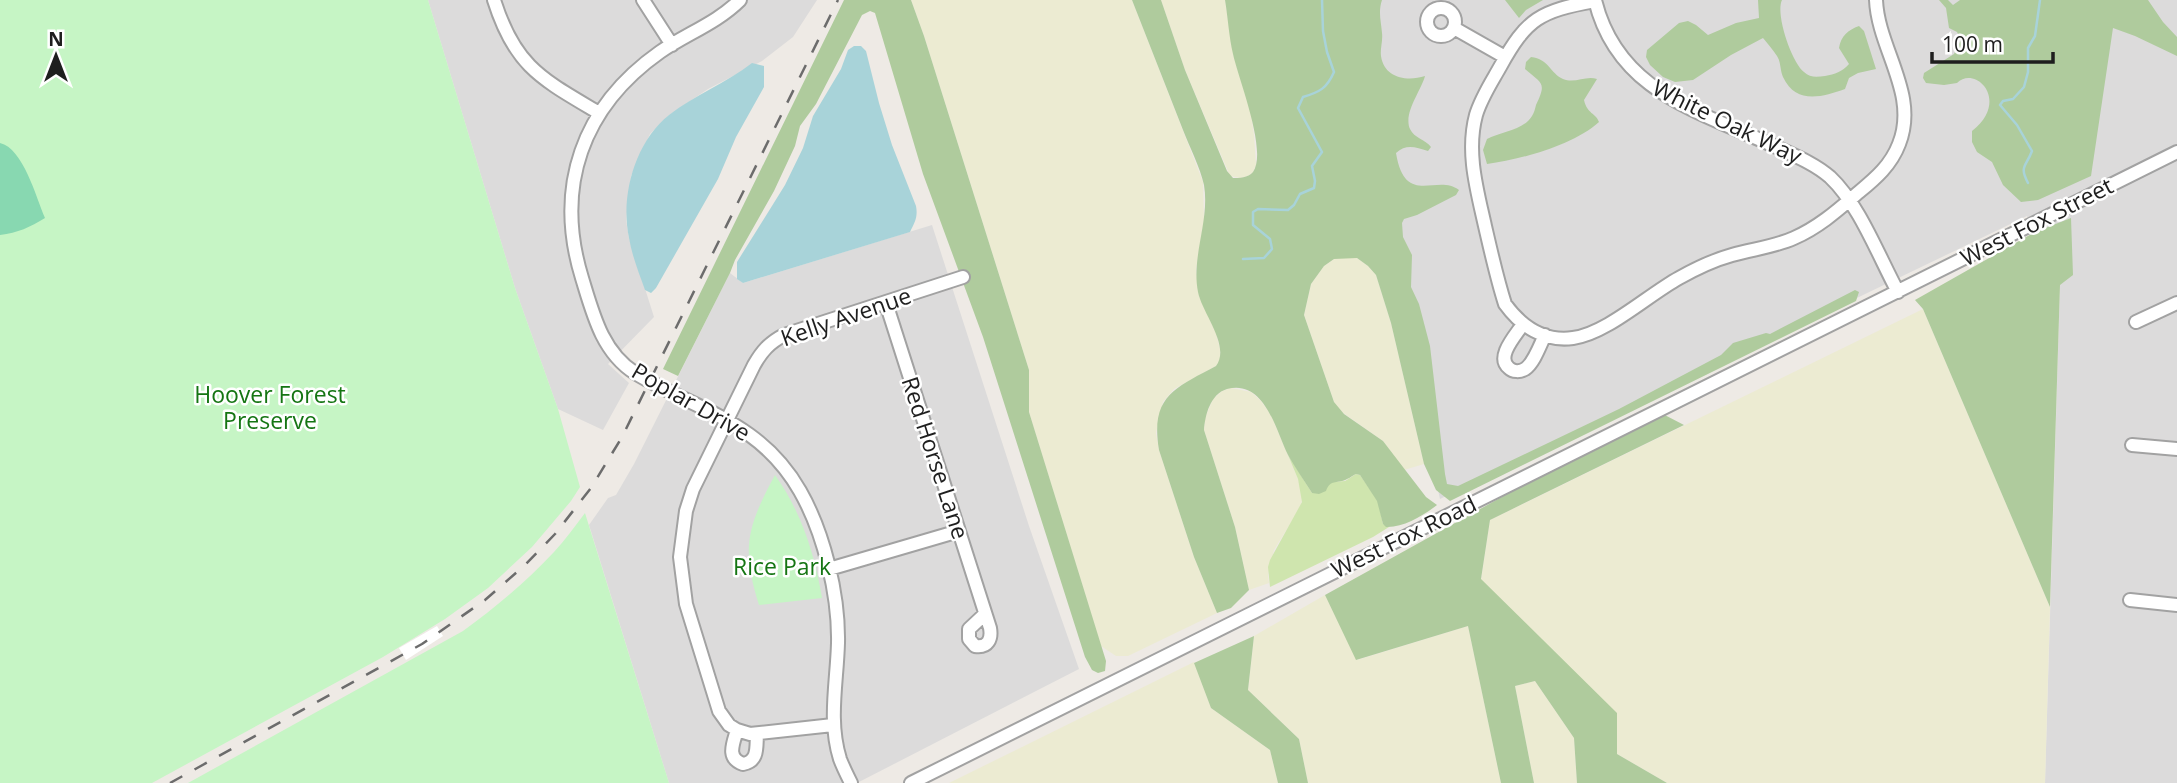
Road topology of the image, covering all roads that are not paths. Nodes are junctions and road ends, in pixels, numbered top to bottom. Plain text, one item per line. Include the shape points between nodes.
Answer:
1 (494, 0) edge
2 (643, 0) edge
3 (740, 0) edge
4 (1876, 0) edge
5 (1595, 1) edge
6 (1454, 28) dead end
7 (672, 45) junction
8 (1505, 57) junction
9 (599, 113) junction
10 (2177, 152) edge
11 (1850, 200) junction
12 (963, 277) dead end
13 (1898, 292) junction
14 (886, 303) junction
15 (2177, 303) edge
16 (2136, 322) dead end
17 (1522, 324) junction
18 (1545, 335) junction
19 (727, 420) junction
20 (2132, 445) dead end
21 (2177, 449) edge
22 (959, 531) junction
23 (830, 569) junction
24 (2130, 600) dead end
25 (2177, 605) edge
26 (985, 614) dead end
27 (833, 725) junction
28 (737, 730) junction
29 (757, 734) junction
30 (851, 783) edge
31 (911, 783) edge

1 - 9 street via 516,51 548,83
2 - 7 street
3 - 7 street, Poplar Drive
4 - 11 street via 1884,41 1904,97 1905,122 1883,172
5 - 8 street via 1537,17
5 - 11 street, White Oak Way via 1611,43 1644,82 1807,162
6 - 8 street
7 - 9 street, Poplar Drive via 637,69
8 - 17 street via 1476,116 1473,173 1505,304
9 - 19 street, Poplar Drive via 580,153 571,213 577,261 599,330 612,351 635,372
10 - 13 street, West Fox Street
11 - 13 street, White Oak Way
11 - 18 street via 1793,239 1732,255 1679,278 1593,333 1571,338
12 - 14 street, Kelly Avenue
13 - 31 street, West Fox Road
14 - 19 street, Kelly Avenue via 772,341 763,349
14 - 22 street, Red Horse Lane
15 - 16 street
17 - 18 street
17 - 18 street via 1504,355 1511,370 1527,368
19 - 23 street, Poplar Drive via 763,444 789,474 810,513
19 - 28 street, Kelly Avenue via 693,489 680,557 686,604 719,710
20 - 21 street
22 - 23 street
22 - 26 street, Red Horse Lane
23 - 27 street, Poplar Drive via 838,621
24 - 25 street
27 - 29 street
27 - 30 street, Poplar Drive
28 - 29 street
28 - 29 street via 732,756 743,764 755,757

